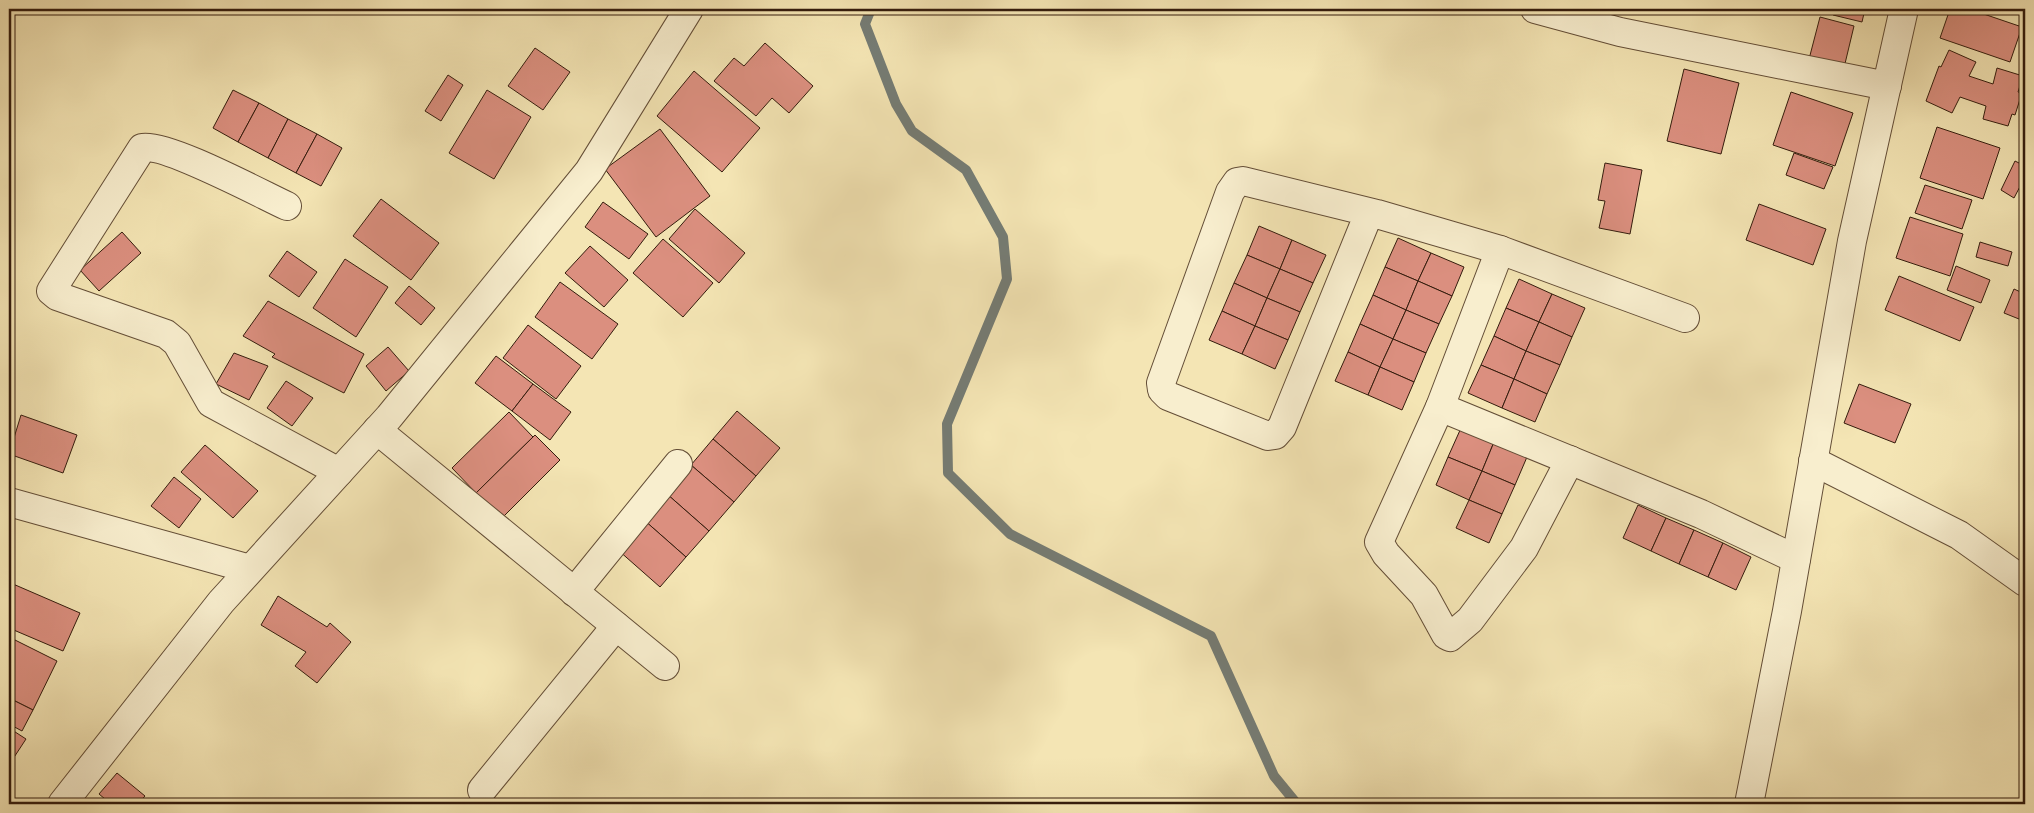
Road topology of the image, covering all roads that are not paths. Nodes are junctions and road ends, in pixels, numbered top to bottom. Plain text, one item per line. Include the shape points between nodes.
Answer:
1 (689, 9) edge
2 (1535, 9) edge
3 (1904, 9) edge
4 (1887, 86) junction
5 (287, 206) dead end
6 (1369, 213) junction
7 (1500, 250) junction
8 (1685, 318) dead end
9 (1440, 407) junction
10 (377, 430) junction
11 (1570, 460) junction
12 (1814, 461) junction
13 (678, 464) dead end
14 (339, 472) junction
15 (9, 502) edge
16 (1796, 559) junction
17 (250, 569) junction
18 (2025, 582) edge
19 (574, 592) junction
20 (616, 626) junction
21 (664, 666) dead end
22 (482, 790) dead end
23 (62, 804) edge
24 (1749, 804) edge

1 - 10 street via 589,171
2 - 4 street via 1620,32
3 - 4 street
4 - 12 street via 1852,241
5 - 14 street via 171,152 148,146 142,148 51,291 57,296 166,334 177,343 211,404
6 - 6 street via 1237,182 1230,192 1162,390 1168,396 1268,436 1278,433
6 - 7 street
7 - 8 street
7 - 9 street
9 - 11 street
9 - 11 street via 1379,542 1424,595 1450,638 1470,620 1524,548
10 - 14 street
10 - 19 street
11 - 16 street via 1702,514
12 - 16 street
12 - 18 street via 1958,535
13 - 19 street
14 - 17 street
15 - 17 street
16 - 24 street
17 - 23 street via 220,602
19 - 20 street
20 - 21 street
20 - 22 street

